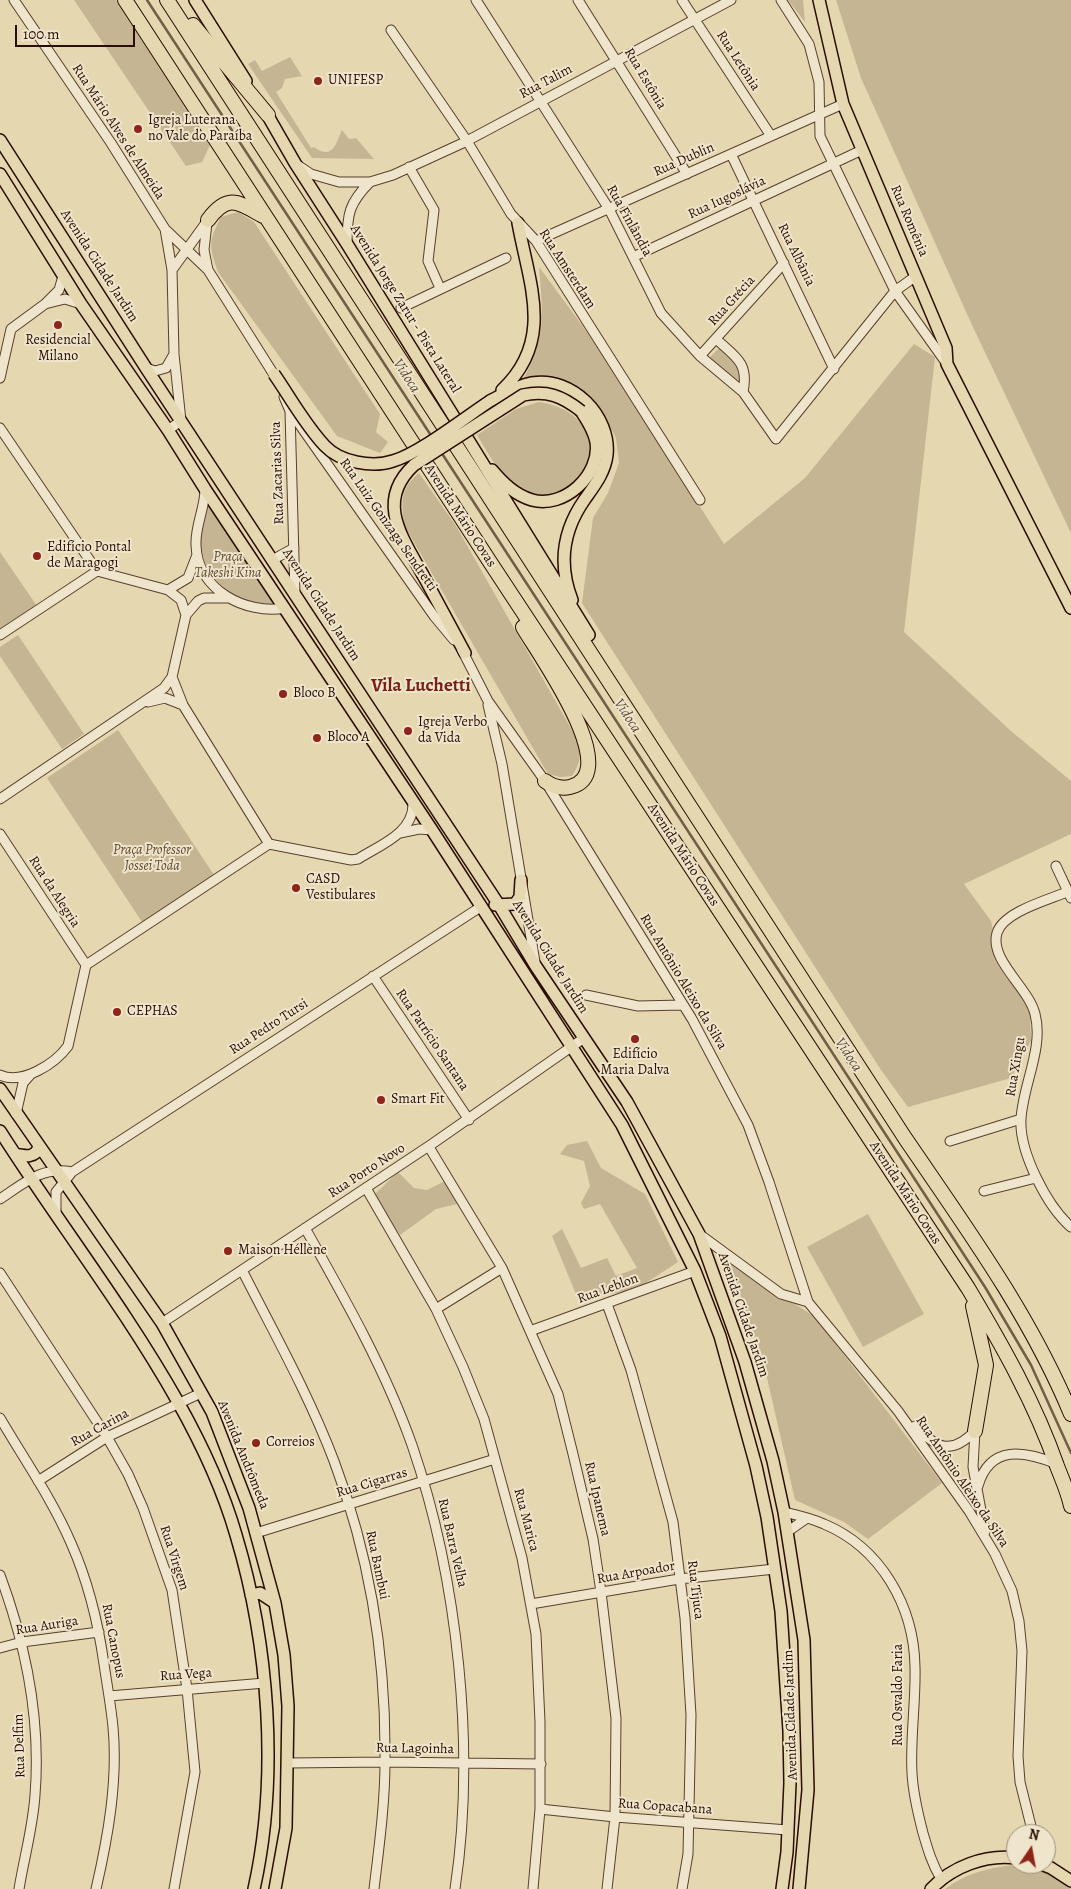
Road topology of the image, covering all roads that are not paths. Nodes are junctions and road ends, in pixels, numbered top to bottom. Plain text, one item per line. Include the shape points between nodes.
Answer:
1 (14, 0) edge
2 (125, 0) edge
3 (168, 0) edge
4 (173, 0) edge
5 (195, 0) edge
6 (476, 0) edge
7 (578, 0) edge
8 (682, 0) edge
9 (731, 0) edge
10 (781, 0) edge
11 (819, 0) edge
12 (695, 19) junction
13 (391, 30) dead end
14 (617, 60) junction
15 (540, 101) junction
16 (843, 104) junction
17 (268, 115) junction
18 (819, 115) junction
19 (771, 136) junction
20 (0, 140) edge
21 (467, 141) junction
22 (862, 150) junction
23 (731, 154) junction
24 (295, 163) junction
25 (833, 164) junction
26 (409, 167) junction
27 (0, 174) edge
28 (687, 174) junction
29 (370, 182) junction
30 (754, 201) junction
31 (609, 209) junction
32 (266, 218) junction
33 (208, 220) junction
34 (518, 222) junction
35 (165, 229) junction
36 (536, 241) junction
37 (347, 244) junction
38 (187, 250) junction
39 (633, 256) junction
40 (506, 258) dead end
41 (784, 263) junction
42 (172, 270) junction
43 (208, 270) junction
44 (63, 276) junction
45 (916, 276) junction
46 (440, 288) junction
47 (895, 291) junction
48 (45, 304) junction
49 (81, 304) junction
50 (401, 308) dead end
51 (716, 339) junction
52 (174, 354) junction
53 (700, 356) junction
54 (947, 364) junction
55 (146, 368) junction
56 (834, 369) junction
57 (274, 374) junction
58 (0, 378) edge
59 (744, 392) junction
60 (490, 401) junction
61 (290, 411) junction
62 (181, 420) junction
63 (0, 428) edge
64 (168, 430) junction
65 (776, 439) joint
66 (472, 448) junction
67 (204, 489) junction
68 (700, 500) dead end
69 (294, 548) junction
70 (197, 555) junction
71 (274, 560) junction
72 (490, 562) junction
73 (97, 571) junction
74 (168, 590) junction
75 (295, 595) junction
76 (228, 598) junction
77 (285, 608) junction
78 (1071, 608) edge
79 (186, 615) junction
80 (0, 635) edge
81 (589, 635) junction
82 (465, 653) junction
83 (172, 677) junction
84 (488, 701) junction
85 (141, 704) junction
86 (183, 705) junction
87 (625, 705) junction
88 (545, 781) junction
89 (0, 798) edge
90 (413, 803) junction
91 (432, 830) junction
92 (400, 833) junction
93 (0, 834) edge
94 (269, 844) junction
95 (1056, 866) dead end
96 (521, 880) junction
97 (1069, 895) edge
98 (499, 904) junction
99 (482, 906) junction
100 (86, 965) junction
101 (535, 965) junction
102 (373, 976) junction
103 (586, 995) dead end
104 (683, 1005) junction
105 (584, 1038) junction
106 (570, 1048) junction
107 (31, 1074) junction
108 (0, 1075) edge
109 (0, 1089) edge
110 (16, 1114) junction
111 (1021, 1119) junction
112 (469, 1120) junction
113 (0, 1131) edge
114 (950, 1142) dead end
115 (39, 1146) junction
116 (429, 1147) junction
117 (15, 1154) junction
118 (57, 1169) junction
119 (69, 1177) junction
120 (32, 1178) junction
121 (1036, 1178) junction
122 (366, 1188) junction
123 (984, 1192) dead end
124 (0, 1199) edge
125 (56, 1216) junction
126 (1071, 1227) edge
127 (305, 1228) junction
128 (699, 1234) junction
129 (502, 1268) junction
130 (242, 1270) junction
131 (695, 1271) junction
132 (0, 1273) edge
133 (968, 1288) junction
134 (808, 1302) junction
135 (607, 1304) junction
136 (436, 1309) junction
137 (162, 1324) junction
138 (530, 1331) junction
139 (201, 1393) junction
140 (178, 1403) junction
141 (898, 1411) junction
142 (1071, 1414) edge
143 (0, 1418) edge
144 (975, 1431) junction
145 (107, 1437) junction
146 (495, 1459) junction
147 (1057, 1464) junction
148 (38, 1481) junction
149 (423, 1481) junction
150 (977, 1492) junction
151 (349, 1504) junction
152 (1071, 1506) edge
153 (784, 1512) junction
154 (807, 1518) junction
155 (787, 1532) junction
156 (256, 1533) junction
157 (987, 1540) junction
158 (774, 1568) junction
159 (0, 1575) edge
160 (679, 1579) junction
161 (602, 1592) junction
162 (250, 1595) junction
163 (275, 1603) junction
164 (531, 1604) junction
165 (99, 1632) junction
166 (22, 1642) junction
167 (0, 1648) edge
168 (265, 1683) junction
169 (188, 1689) junction
170 (109, 1696) junction
171 (385, 1762) junction
172 (288, 1763) junction
173 (463, 1764) junction
174 (541, 1764) junction
175 (540, 1809) junction
176 (616, 1817) junction
177 (286, 1818) junction
178 (264, 1820) junction
179 (688, 1823) junction
180 (1030, 1824) edge
181 (788, 1830) junction
182 (787, 1852) junction
183 (804, 1853) junction
184 (1006, 1859) edge
185 (1056, 1872) edge
186 (256, 1877) junction
187 (942, 1879) junction
188 (1071, 1881) edge
189 (276, 1887) edge
190 (18, 1889) edge
191 (96, 1889) edge
192 (174, 1889) edge
193 (254, 1889) edge
194 (374, 1889) edge
195 (455, 1889) edge
196 (533, 1889) edge
197 (608, 1889) edge
198 (682, 1889) edge
199 (782, 1889) edge
200 (799, 1889) edge
201 (931, 1889) edge

1 - 35 street, Rua Mário Alves de Almeida
2 - 32 highway, Avenida Mário Covas
3 - 87 highway
4 - 17 highway
5 - 17 main road, Avenida Jorge Zarur - Pista Lateral
6 - 15 street, Rua Finlândia
7 - 14 street, Rua Estônia
8 - 12 street, Rua Letônia
9 - 12 street, Rua Talim
10 - 18 street via 809,44 819,82
11 - 16 main road, Rua Romênia
12 - 14 street, Rua Talim
12 - 19 street, Rua Letônia
13 - 21 street, Rua Amsterdam
14 - 15 street, Rua Talim
14 - 28 street, Rua Estônia
15 - 21 street, Rua Talim
15 - 31 street, Rua Finlândia
16 - 18 street, Rua Dublin
16 - 22 main road, Rua Romênia
17 - 24 main road, Avenida Jorge Zarur - Pista Lateral
18 - 19 street, Rua Dublin
18 - 25 street via 820,136
19 - 23 street, Rua Dublin
20 - 55 main road, Avenida Cidade Jardim
21 - 26 street, Rua Talim
21 - 34 street, Rua Amsterdam
22 - 25 street, Rua Iugoslávia
22 - 45 main road, Rua Romênia
23 - 28 street, Rua Dublin
23 - 30 street, Rua Albânia
24 - 29 street, Rua Talim via 311,174 339,182
24 - 37 main road, Avenida Jorge Zarur - Pista Lateral
25 - 30 street, Rua Iugoslávia
25 - 47 street
26 - 29 street, Rua Talim
26 - 46 street via 434,210 428,261
27 - 44 main road, Avenida Cidade Jardim
28 - 31 street, Rua Dublin
29 - 37 street via 354,198 347,220
30 - 39 street, Rua Iugoslávia
30 - 41 street, Rua Albânia
31 - 36 street, Rua Dublin
31 - 39 street, Rua Finlândia
32 - 33 highway via 244,205 231,202 224,203
32 - 72 highway, Avenida Mário Covas
33 - 38 street
33 - 43 street via 204,250
34 - 36 street, Rua Amsterdam
34 - 60 main road via 536,321 534,339 516,377
35 - 38 street
35 - 42 street
36 - 68 street, Rua Amsterdam
37 - 66 main road, Avenida Jorge Zarur - Pista Lateral
38 - 42 street
38 - 43 street
39 - 53 street, Rua Finlândia via 661,313
40 - 46 street
41 - 51 street, Rua Grécia
41 - 56 street, Rua Albânia
42 - 52 street
43 - 57 street
44 - 48 street via 59,290
44 - 49 main road, Avenida Cidade Jardim
45 - 47 street, Rua Romênia
45 - 54 main road via 946,348
46 - 50 street
47 - 54 street
47 - 56 street, Rua Romênia
48 - 49 street via 65,300
48 - 58 street via 11,329
49 - 64 main road, Avenida Cidade Jardim
51 - 53 street, Rua Grécia
51 - 59 street via 744,366
52 - 55 street via 166,368 155,371
52 - 62 street
53 - 59 street, Rua Finlândia
54 - 78 main road
55 - 62 main road, Avenida Cidade Jardim
56 - 65 street, Rua Romênia
57 - 60 main road, bridge via 325,447 358,463 391,462 409,454
57 - 61 street
59 - 65 street, Rua Finlândia
60 - 81 main road via 525,385 553,385 569,390 591,406 606,435 607,457 600,478 572,520 564,546 567,587
61 - 69 street, Rua Zacarias Silva
61 - 82 street, Rua Luiz Gonzaga Sendretti via 434,616
62 - 64 street
62 - 71 main road, Avenida Cidade Jardim
63 - 73 street
64 - 67 main road, Avenida Cidade Jardim
66 - 81 main road, Avenida Jorge Zarur - Pista Lateral
66 - 82 main road, bridge via 513,492 545,502 564,497 588,476 595,459 596,443 581,411 568,400 538,392 523,395 402,475 395,495 397,527
67 - 70 street via 205,501 196,535
67 - 77 main road, Avenida Cidade Jardim
69 - 71 street
69 - 75 street, Rua Zacarias Silva
70 - 74 street via 188,578
70 - 76 street via 211,581
71 - 75 main road, Avenida Cidade Jardim
72 - 88 highway via 509,604 586,740 588,768 585,777 565,788
72 - 133 highway, Avenida Mário Covas
73 - 74 street
73 - 80 street
74 - 79 street via 181,600
75 - 98 main road, Avenida Cidade Jardim
76 - 77 street via 262,610
76 - 79 street via 204,598
77 - 90 main road, Avenida Cidade Jardim
79 - 83 street
81 - 87 highway
82 - 84 street, Rua Luiz Gonzaga Sendretti
83 - 85 street via 164,688
83 - 86 street
84 - 88 street, Rua Antônio Aleixo da Silva
84 - 96 street
85 - 86 street via 164,698
85 - 89 street
86 - 94 street
87 - 142 highway via 986,1259 1030,1333
88 - 104 street, Rua Antônio Aleixo da Silva
90 - 91 main road, Avenida Cidade Jardim
90 - 92 street via 411,820
91 - 92 street
91 - 99 main road, Avenida Cidade Jardim
92 - 94 street via 358,859 351,860
93 - 100 street, Rua da Alegria
94 - 100 street
95 - 97 street
96 - 98 main road via 520,897 515,904
96 - 101 street
97 - 111 street, Rua Xingu via 1009,917 1000,926 996,937 1005,966 1030,998 1036,1015 1036,1040
98 - 99 main road
98 - 101 main road, Avenida Cidade Jardim
99 - 102 street, Rua Pedro Tursi
99 - 106 main road, Avenida Cidade Jardim
100 - 107 street via 68,1046 62,1054
101 - 105 main road, Avenida Cidade Jardim
102 - 112 street, Rua Patrício Santana
102 - 119 street, Rua Pedro Tursi
103 - 104 street via 638,1006
104 - 134 street, Rua Antônio Aleixo da Silva via 748,1125 770,1182
105 - 106 street, Rua Porto Novo
105 - 128 main road, Avenida Cidade Jardim via 627,1102
106 - 112 street, Rua Porto Novo
106 - 131 main road, Avenida Cidade Jardim via 622,1125
107 - 108 street via 12,1079
107 - 110 street via 22,1083
109 - 110 main road, Avenida Andrômeda
110 - 115 main road, Avenida Andrômeda
111 - 114 street
111 - 121 street, Rua Xingu via 1022,1136
112 - 116 street, Rua Porto Novo
113 - 117 main road
115 - 117 main road via 32,1155
115 - 118 main road, Avenida Andrômeda
116 - 122 street, Rua Porto Novo
116 - 129 street, Rua Ipanema
117 - 120 main road
118 - 119 main road, Avenida Andrômeda
118 - 120 street
119 - 125 street via 56,1192
119 - 137 main road, Avenida Andrômeda
120 - 124 street
120 - 125 main road
121 - 123 street
121 - 126 street, Rua Xingu via 1061,1218
122 - 127 street, Rua Porto Novo
122 - 136 street, Rua Marica
125 - 140 main road via 143,1344
127 - 130 street, Rua Porto Novo
127 - 149 street, Rua Barra Velha via 361,1328 408,1436
128 - 134 street via 781,1294
128 - 153 main road, Avenida Cidade Jardim via 748,1370
129 - 136 street
129 - 138 street, Rua Ipanema
130 - 137 street, Rua Porto Novo
130 - 151 street, Rua Bambui via 310,1404
131 - 135 street, Rua Leblon
131 - 158 main road, Avenida Cidade Jardim via 730,1370 756,1466
132 - 145 street, Rua Virgem
133 - 144 highway via 986,1365
133 - 147 highway, Avenida Mário Covas via 1035,1409
134 - 141 street
135 - 138 street, Rua Leblon
135 - 160 street, Rua Tijuca via 631,1370 673,1522
136 - 146 street, Rua Marica via 484,1419
137 - 139 main road, Avenida Andrômeda
138 - 161 street, Rua Ipanema via 558,1394 593,1539
139 - 140 street, Rua Carina
139 - 156 main road, Avenida Andrômeda via 215,1420
140 - 145 street, Rua Carina
140 - 162 main road via 212,1471 236,1534
141 - 144 street via 922,1434 948,1448 962,1444
141 - 157 street, Rua Antônio Aleixo da Silva
143 - 148 street, Rua Canopus
144 - 150 street via 973,1467
145 - 148 street, Rua Carina
145 - 169 street, Rua Virgem via 143,1508 172,1590
146 - 149 street, Rua Cigarras
146 - 164 street, Rua Marica
147 - 150 street via 1026,1454 1004,1456 986,1468
147 - 152 highway, Avenida Mário Covas
148 - 165 street, Rua Canopus via 72,1544
149 - 151 street, Rua Cigarras
149 - 173 street, Rua Barra Velha via 447,1575 456,1638
150 - 157 street
151 - 156 street, Rua Cigarras
151 - 171 street, Rua Bambui via 366,1569 376,1626 383,1686
153 - 154 street, Rua Osvaldo Faria
153 - 155 main road, Avenida Cidade Jardim
154 - 155 street
154 - 187 street, Rua Osvaldo Faria via 837,1530 874,1559 890,1579 907,1615 915,1665 912,1773 932,1864
155 - 183 main road, Avenida Cidade Jardim via 804,1640 808,1790
156 - 163 main road, Avenida Andrômeda
157 - 180 street, Rua Antônio Aleixo da Silva via 1012,1591 1019,1622 1022,1651 1018,1756 1020,1782
158 - 160 street, Rua Arpoador
158 - 181 main road, Avenida Cidade Jardim via 781,1611 789,1732
159 - 166 street, Rua Delfim
160 - 161 street, Rua Arpoador
160 - 179 street, Rua Tijuca via 685,1618 691,1715
161 - 164 street, Rua Arpoador
161 - 176 street, Rua Ipanema via 616,1718
162 - 163 main road via 260,1593
162 - 168 main road
163 - 172 main road, Avenida Andrômeda via 285,1663
164 - 174 street, Rua Marica via 536,1634
165 - 166 street, Rua Auriga
165 - 170 street, Rua Canopus
166 - 167 street, Rua Auriga
166 - 190 street, Rua Delfim via 36,1724 35,1795
168 - 169 street, Rua Vega
168 - 178 main road via 267,1771
169 - 170 street, Rua Vega
169 - 192 street, Rua Virgem via 195,1772
170 - 191 street, Rua Canopus via 113,1775
171 - 172 street, Rua Lagoinha
171 - 173 street, Rua Lagoinha
171 - 194 street, Rua Bambui
172 - 177 main road, Avenida Andrômeda
173 - 174 street, Rua Lagoinha
173 - 195 street, Rua Barra Velha via 462,1837
174 - 175 street, Rua Marica
175 - 176 street, Rua Copacabana
175 - 196 street, Rua Marica
176 - 179 street, Rua Copacabana
176 - 197 street, Rua Ipanema
177 - 178 main road
177 - 189 main road, Avenida Andrômeda
178 - 186 main road
179 - 181 street, Rua Copacabana
179 - 198 street, Rua Tijuca via 688,1854
181 - 182 main road, Avenida Cidade Jardim
182 - 183 main road
182 - 199 main road, Avenida Cidade Jardim
183 - 200 main road, Avenida Cidade Jardim
184 - 187 main road via 969,1864
185 - 188 main road
186 - 189 main road
186 - 193 main road
187 - 201 main road

